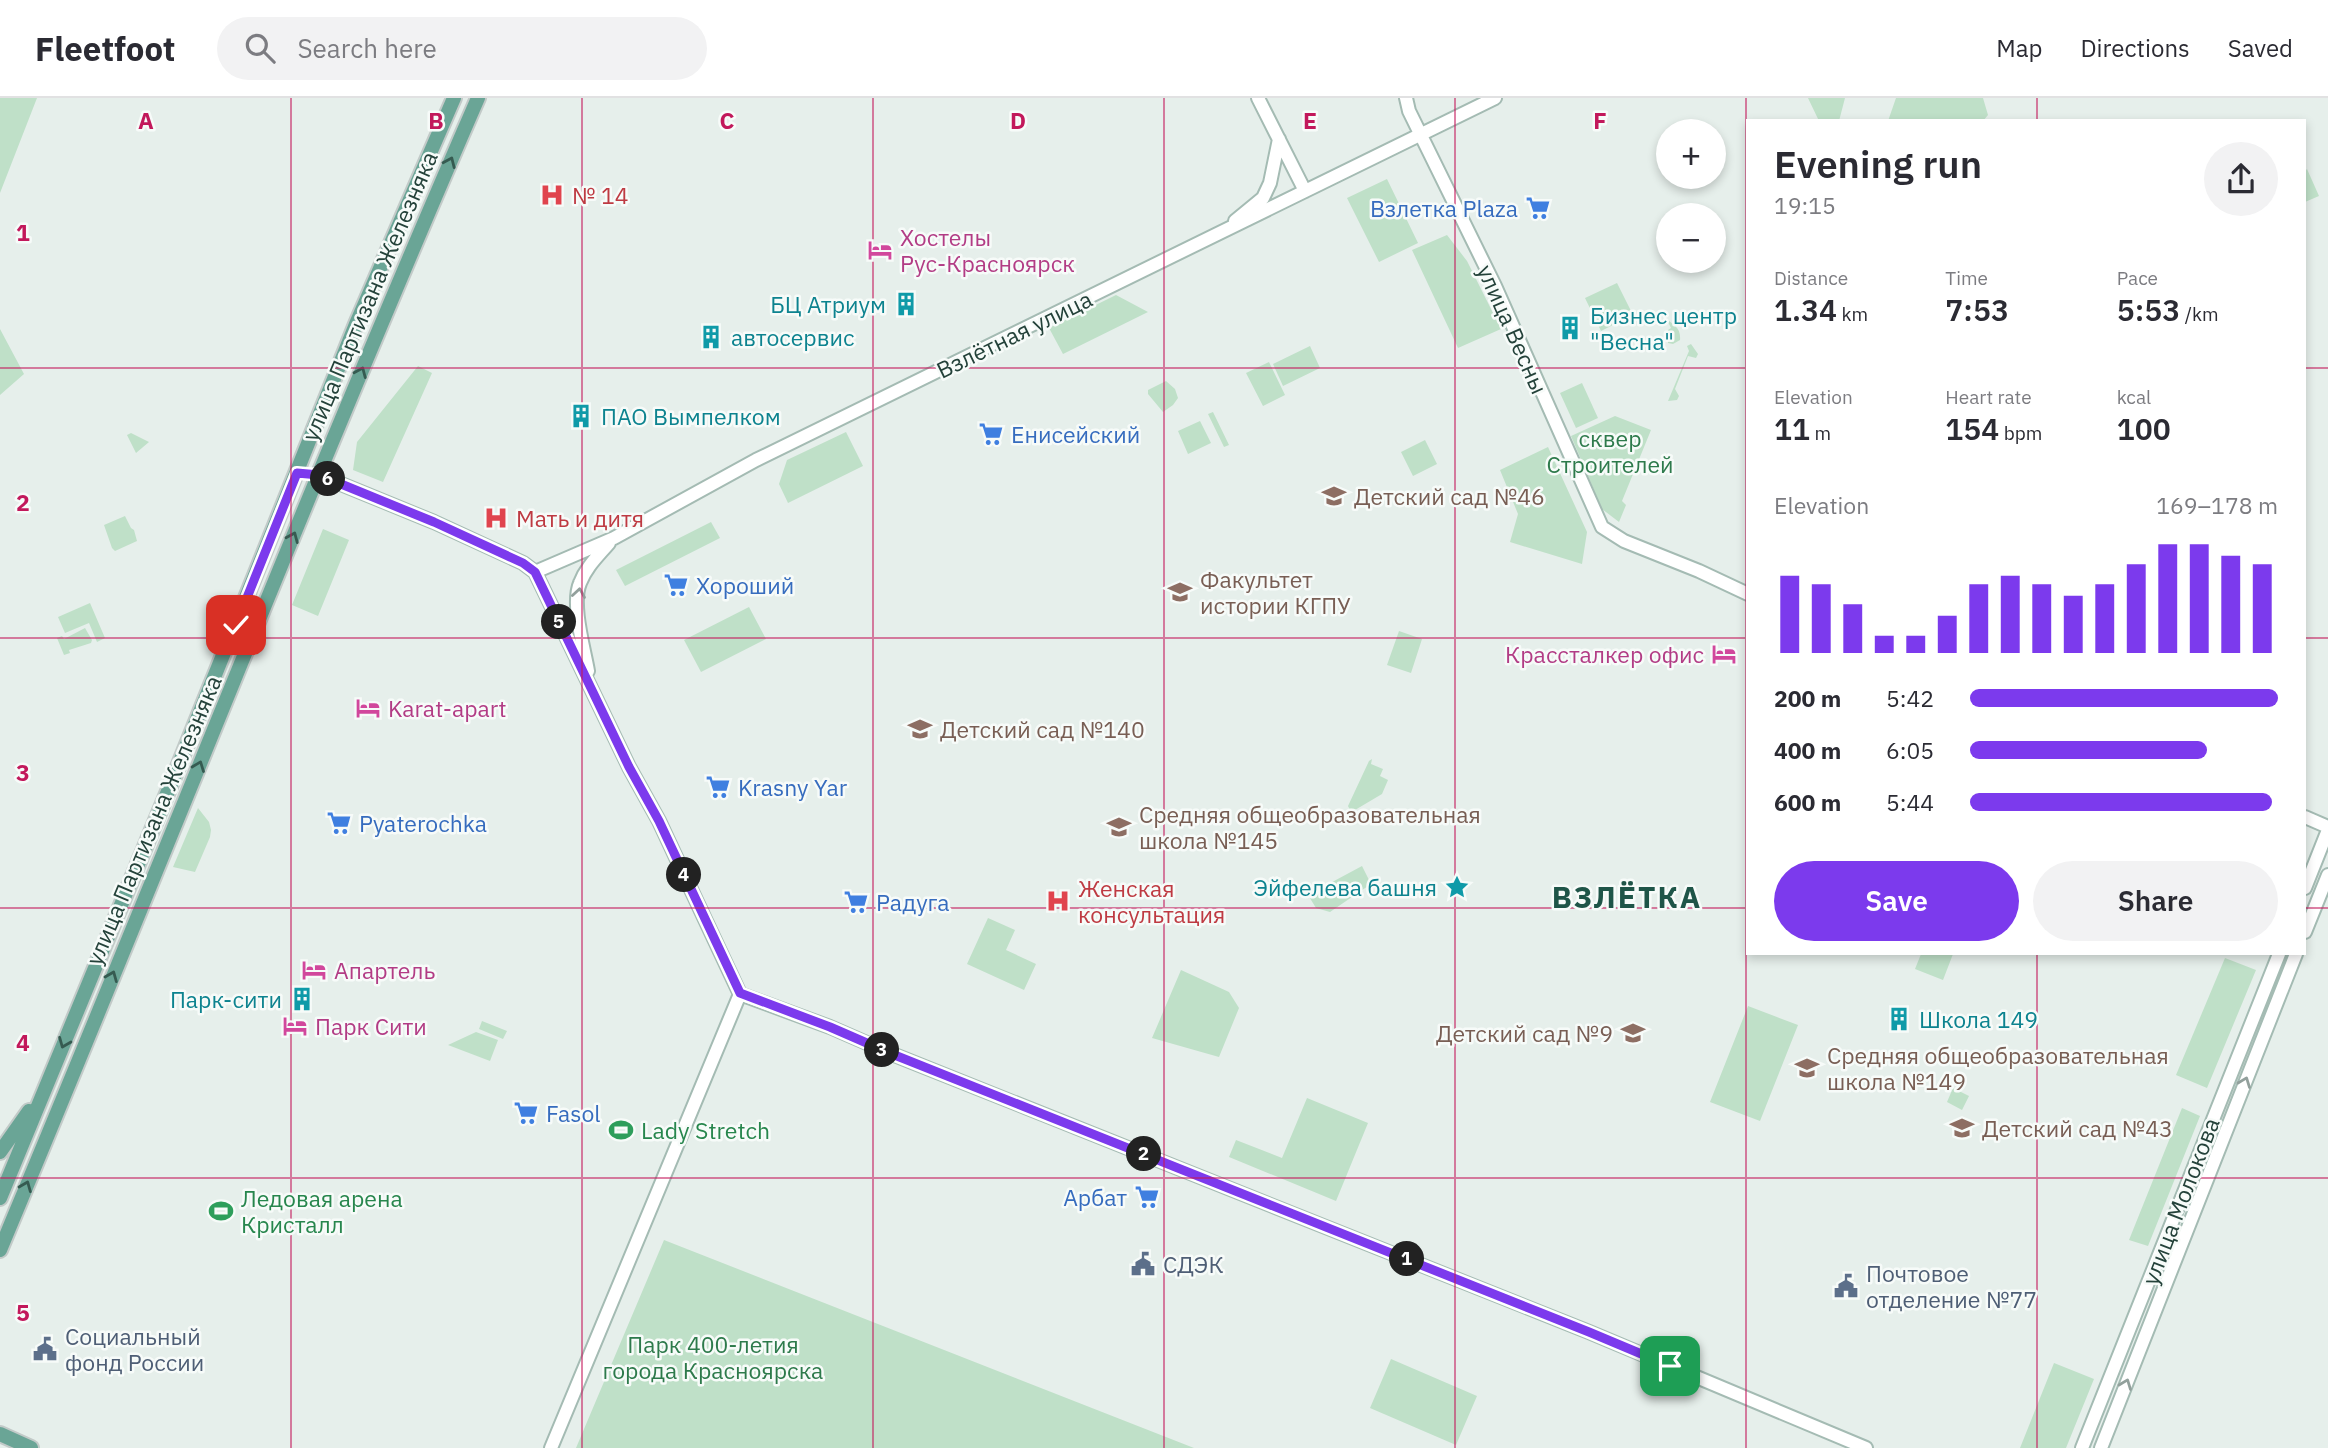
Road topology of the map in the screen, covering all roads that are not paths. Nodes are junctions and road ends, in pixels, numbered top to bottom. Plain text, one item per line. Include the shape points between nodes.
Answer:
1 (454, 98) edge
2 (478, 98) edge
3 (1258, 98) edge
4 (1406, 98) edge
5 (1495, 98) edge
6 (1420, 134) junction
7 (1279, 139) junction
8 (1305, 191) junction
9 (1216, 236) junction
10 (297, 473) junction
11 (319, 475) junction
12 (614, 538) junction
13 (535, 572) junction
14 (1746, 593) edge
15 (590, 684) junction
16 (2306, 818) edge
17 (2328, 829) edge
18 (2328, 875) edge
19 (2306, 885) edge
20 (2306, 930) edge
21 (2279, 955) edge
22 (2296, 955) edge
23 (740, 993) junction
24 (44, 1090) junction
25 (0, 1152) edge
26 (0, 1198) edge
27 (0, 1250) edge
28 (0, 1434) edge
29 (31, 1448) edge
30 (551, 1448) edge
31 (1866, 1448) edge
32 (2082, 1448) edge
33 (2101, 1448) edge

1 - 10 main road, улица Партизана Железняка
11 -> 2 main road, улица Партизана Железняка
3 - 7 street
4 - 6 street, улица Весны
5 - 6 street, Взлётная улица
6 - 8 street, Взлётная улица
6 - 14 street, улица Весны via 1495,286 1602,527
7 - 8 street
7 - 9 street via 1263,198
8 - 9 street, Взлётная улица
9 - 12 street, Взлётная улица via 756,460
10 - 11 main road
10 -> 24 main road, улица Партизана Железняка
11 - 13 street via 434,522
27 -> 11 main road, улица Партизана Железняка
12 - 13 street, Взлётная улица
15 -> 12 street via 576,599 590,565
13 - 15 street
15 - 23 street
16 - 17 street
17 - 19 street
18 - 20 street
21 - 32 street, улица Молокова
33 -> 22 street, улица Молокова
23 - 30 street
23 - 31 street via 1589,1332
24 - 25 main road
24 - 26 main road, улица Партизана Железняка
28 - 29 main road

